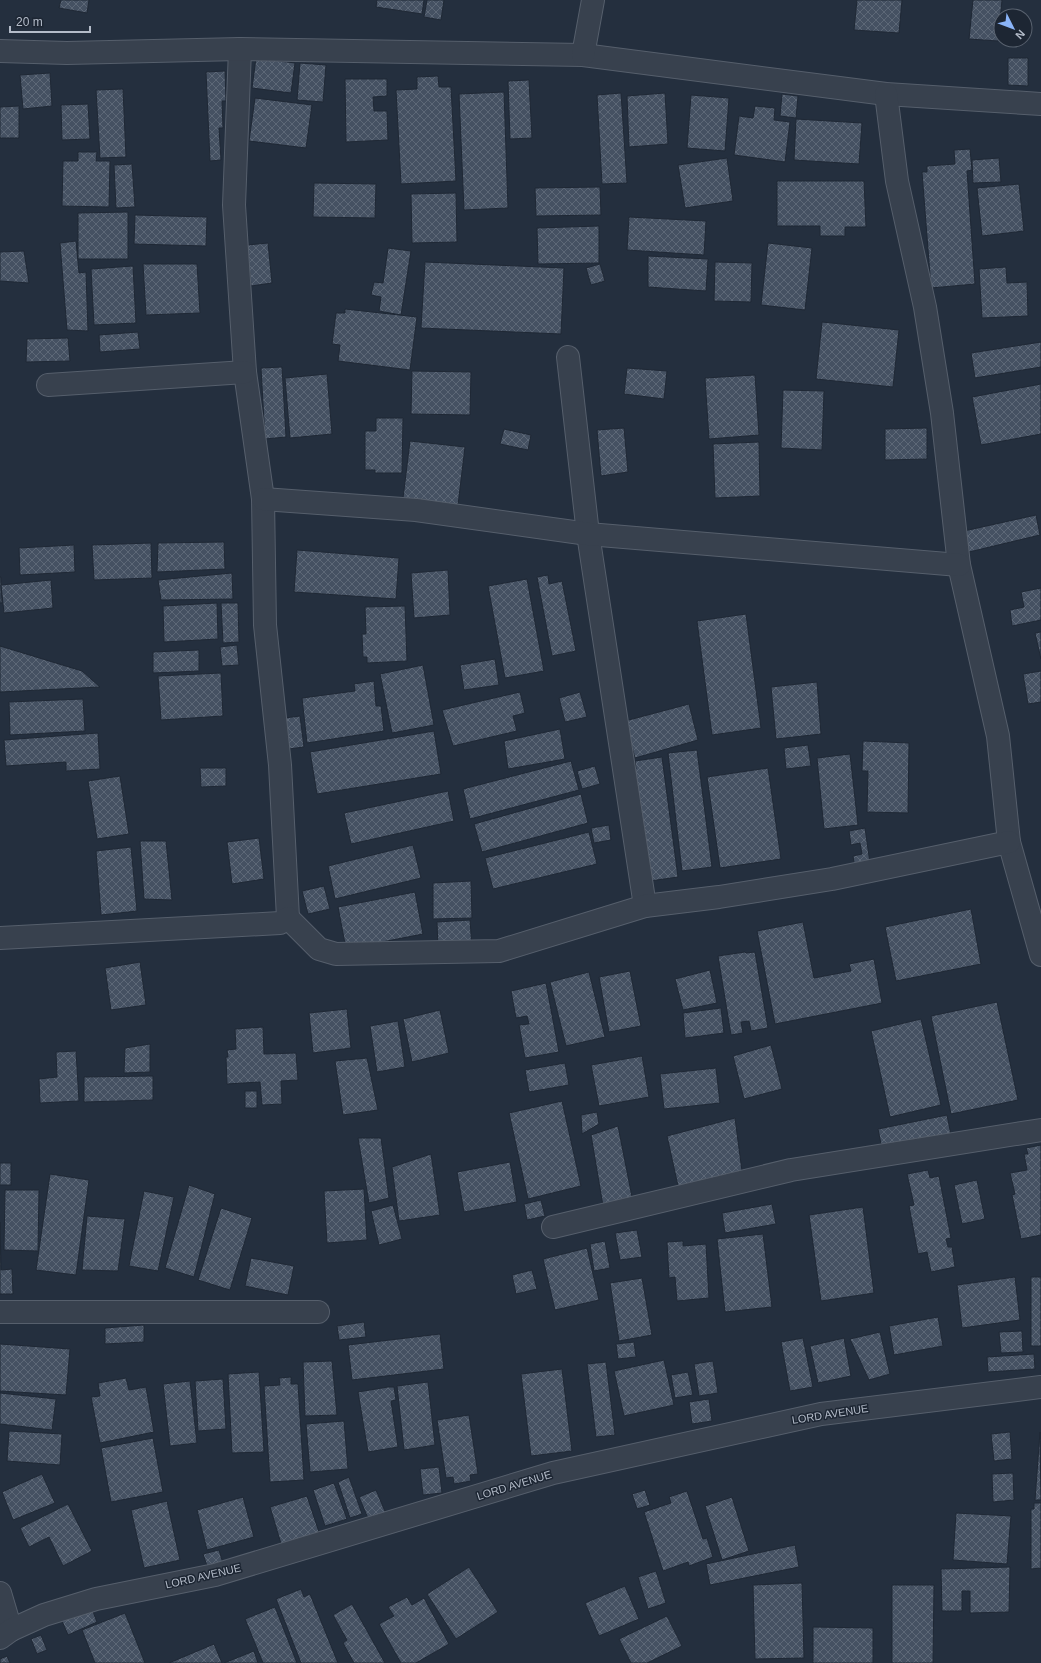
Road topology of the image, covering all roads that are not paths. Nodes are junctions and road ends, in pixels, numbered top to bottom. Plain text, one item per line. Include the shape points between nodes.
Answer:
1 (593, 0) edge
2 (240, 49) junction
3 (0, 51) edge
4 (583, 55) junction
5 (886, 94) junction
6 (1041, 104) edge
7 (568, 357) dead end
8 (245, 372) junction
9 (48, 385) dead end
10 (263, 499) junction
11 (588, 534) junction
12 (959, 565) junction
13 (1009, 842) junction
14 (645, 906) junction
15 (288, 918) junction
16 (0, 938) edge
17 (1041, 955) edge
18 (1041, 1130) edge
19 (553, 1227) dead end
20 (0, 1312) edge
21 (318, 1312) dead end
22 (1041, 1387) edge
23 (0, 1593) edge
24 (5, 1634) edge

1 - 4 street
2 - 3 street via 67,53
2 - 4 street
2 - 8 street via 234,205
4 - 5 street
5 - 6 street
5 - 12 street via 897,181 924,307 942,413
7 - 11 street
8 - 9 street
8 - 10 street
10 - 11 street via 416,510
10 - 15 street via 265,625 280,765
11 - 12 street
11 - 14 street
12 - 13 street via 998,736
13 - 14 street via 832,878 719,897
13 - 17 street
14 - 15 street via 499,951 336,954 319,949
15 - 16 street via 280,923
18 - 19 street via 791,1170
20 - 21 street
22 - 24 street, LORD AVENUE via 821,1414 553,1473 215,1575 96,1599 44,1615
23 - 24 street

